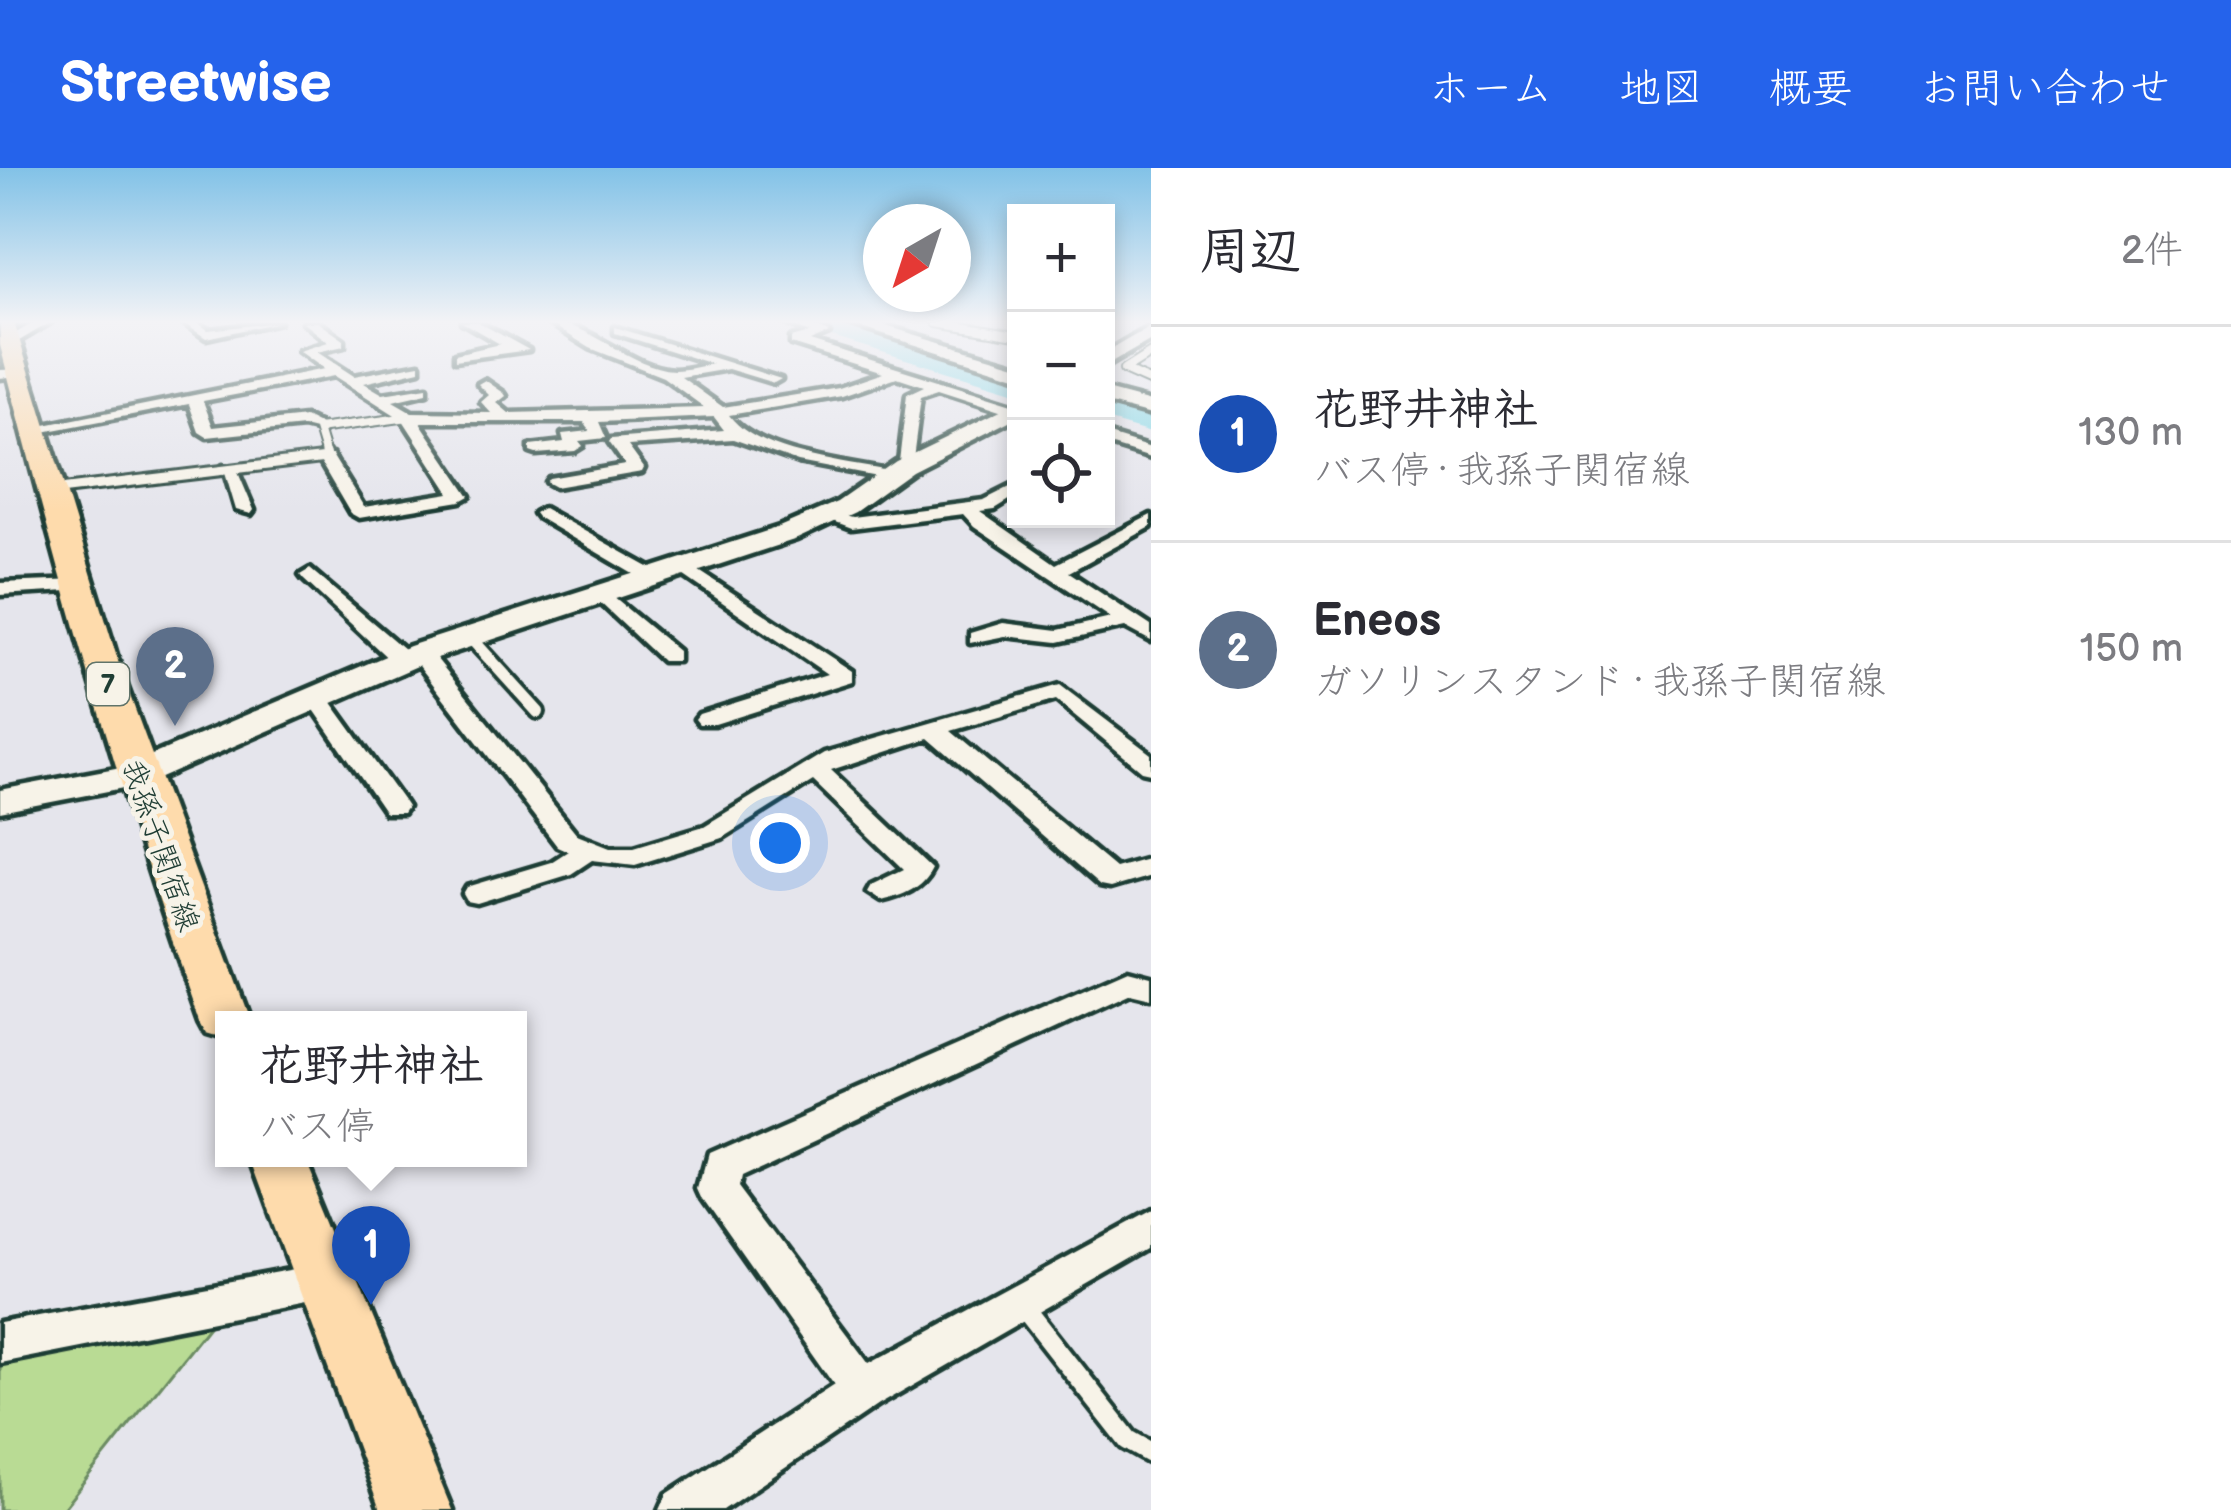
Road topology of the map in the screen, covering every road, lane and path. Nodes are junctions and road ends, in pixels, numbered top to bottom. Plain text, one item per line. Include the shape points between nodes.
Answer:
1 (485, 384) dead end
2 (17, 385) edge
3 (270, 385) edge
4 (358, 385) edge
5 (682, 385) edge
6 (865, 385) edge
7 (934, 385) edge
8 (938, 386) junction
9 (422, 390) dead end
10 (380, 399) junction
11 (1115, 399) edge
12 (195, 400) junction
13 (1007, 407) edge
14 (1151, 409) edge
15 (717, 410) junction
16 (1007, 415) edge
17 (503, 416) junction
18 (588, 416) junction
19 (409, 417) junction
20 (33, 428) junction
21 (318, 429) junction
22 (736, 434) junction
23 (1115, 442) edge
24 (536, 449) dead end
25 (1151, 453) edge
26 (326, 458) junction
27 (229, 470) junction
28 (896, 471) junction
29 (555, 482) dead end
30 (51, 491) junction
31 (1007, 495) edge
32 (967, 508) junction
33 (245, 510) dead end
34 (543, 513) dead end
35 (828, 516) junction
36 (1151, 520) edge
37 (684, 567) junction
38 (1054, 572) junction
39 (310, 575) dead end
40 (653, 577) junction
41 (79, 586) junction
42 (0, 589) edge
43 (601, 593) junction
44 (1128, 620) junction
45 (1151, 635) edge
46 (469, 636) junction
47 (978, 638) dead end
48 (670, 656) dead end
49 (411, 657) junction
50 (315, 695) junction
51 (538, 712) dead end
52 (707, 719) dead end
53 (932, 728) junction
54 (1151, 766) edge
55 (816, 770) junction
56 (136, 775) junction
57 (0, 801) edge
58 (394, 807) dead end
59 (587, 851) junction
60 (1151, 868) edge
61 (880, 892) dead end
62 (477, 894) dead end
63 (1151, 987) edge
64 (221, 1011) edge
65 (283, 1167) edge
66 (1151, 1228) edge
67 (325, 1275) junction
68 (1020, 1302) junction
69 (0, 1342) edge
70 (863, 1390) junction
71 (1151, 1454) edge
72 (416, 1510) edge
73 (683, 1510) edge

1 - 17 street via 499,396 488,402
2 - 20 main road, 我孫子関宿線 / 7
3 - 12 street
4 - 10 street
5 - 15 street
6 - 15 street via 823,400
7 - 8 street
8 - 13 street
8 - 28 street via 914,394
9 - 10 street
10 - 19 street
11 - 14 street
12 - 20 street
12 - 21 street via 207,432 305,422
15 - 18 street
15 - 22 street
16 - 28 street
17 - 18 street
17 - 19 street
18 - 24 street via 600,435
19 - 21 lane
19 - 26 street via 461,496 358,513
20 - 30 main road, 我孫子関宿線 / 7
21 - 26 lane
22 - 28 street via 804,459
22 - 29 street via 617,442 636,468
23 - 25 street
26 - 27 lane
27 - 30 lane
27 - 33 street
28 - 35 street
30 - 41 main road, 我孫子関宿線 / 7
31 - 32 street
32 - 35 street via 851,523
32 - 38 street
34 - 40 street
35 - 37 street
36 - 38 street
37 - 40 street
37 - 52 street via 844,676
38 - 44 street
39 - 49 street
40 - 43 street
41 - 42 street
41 - 56 main road, 我孫子関宿線 / 7
43 - 46 street
43 - 48 street
44 - 45 street
44 - 47 street via 1058,636 1003,629
46 - 49 street
46 - 51 lane
49 - 50 street
49 - 59 street via 567,839
50 - 56 street
50 - 58 street
53 - 54 street via 1060,692
53 - 55 street
53 - 60 street via 1110,879
55 - 59 street via 713,832 634,856
55 - 61 street via 920,867 913,880
56 - 57 street
56 - 64 main road, 我孫子関宿線 / 7
59 - 62 street via 561,868
63 - 70 street via 1128,981 719,1166 716,1188
65 - 67 main road
66 - 68 street
67 - 69 street
67 - 72 main road
68 - 70 street
68 - 71 lane via 1128,1440
70 - 73 street

